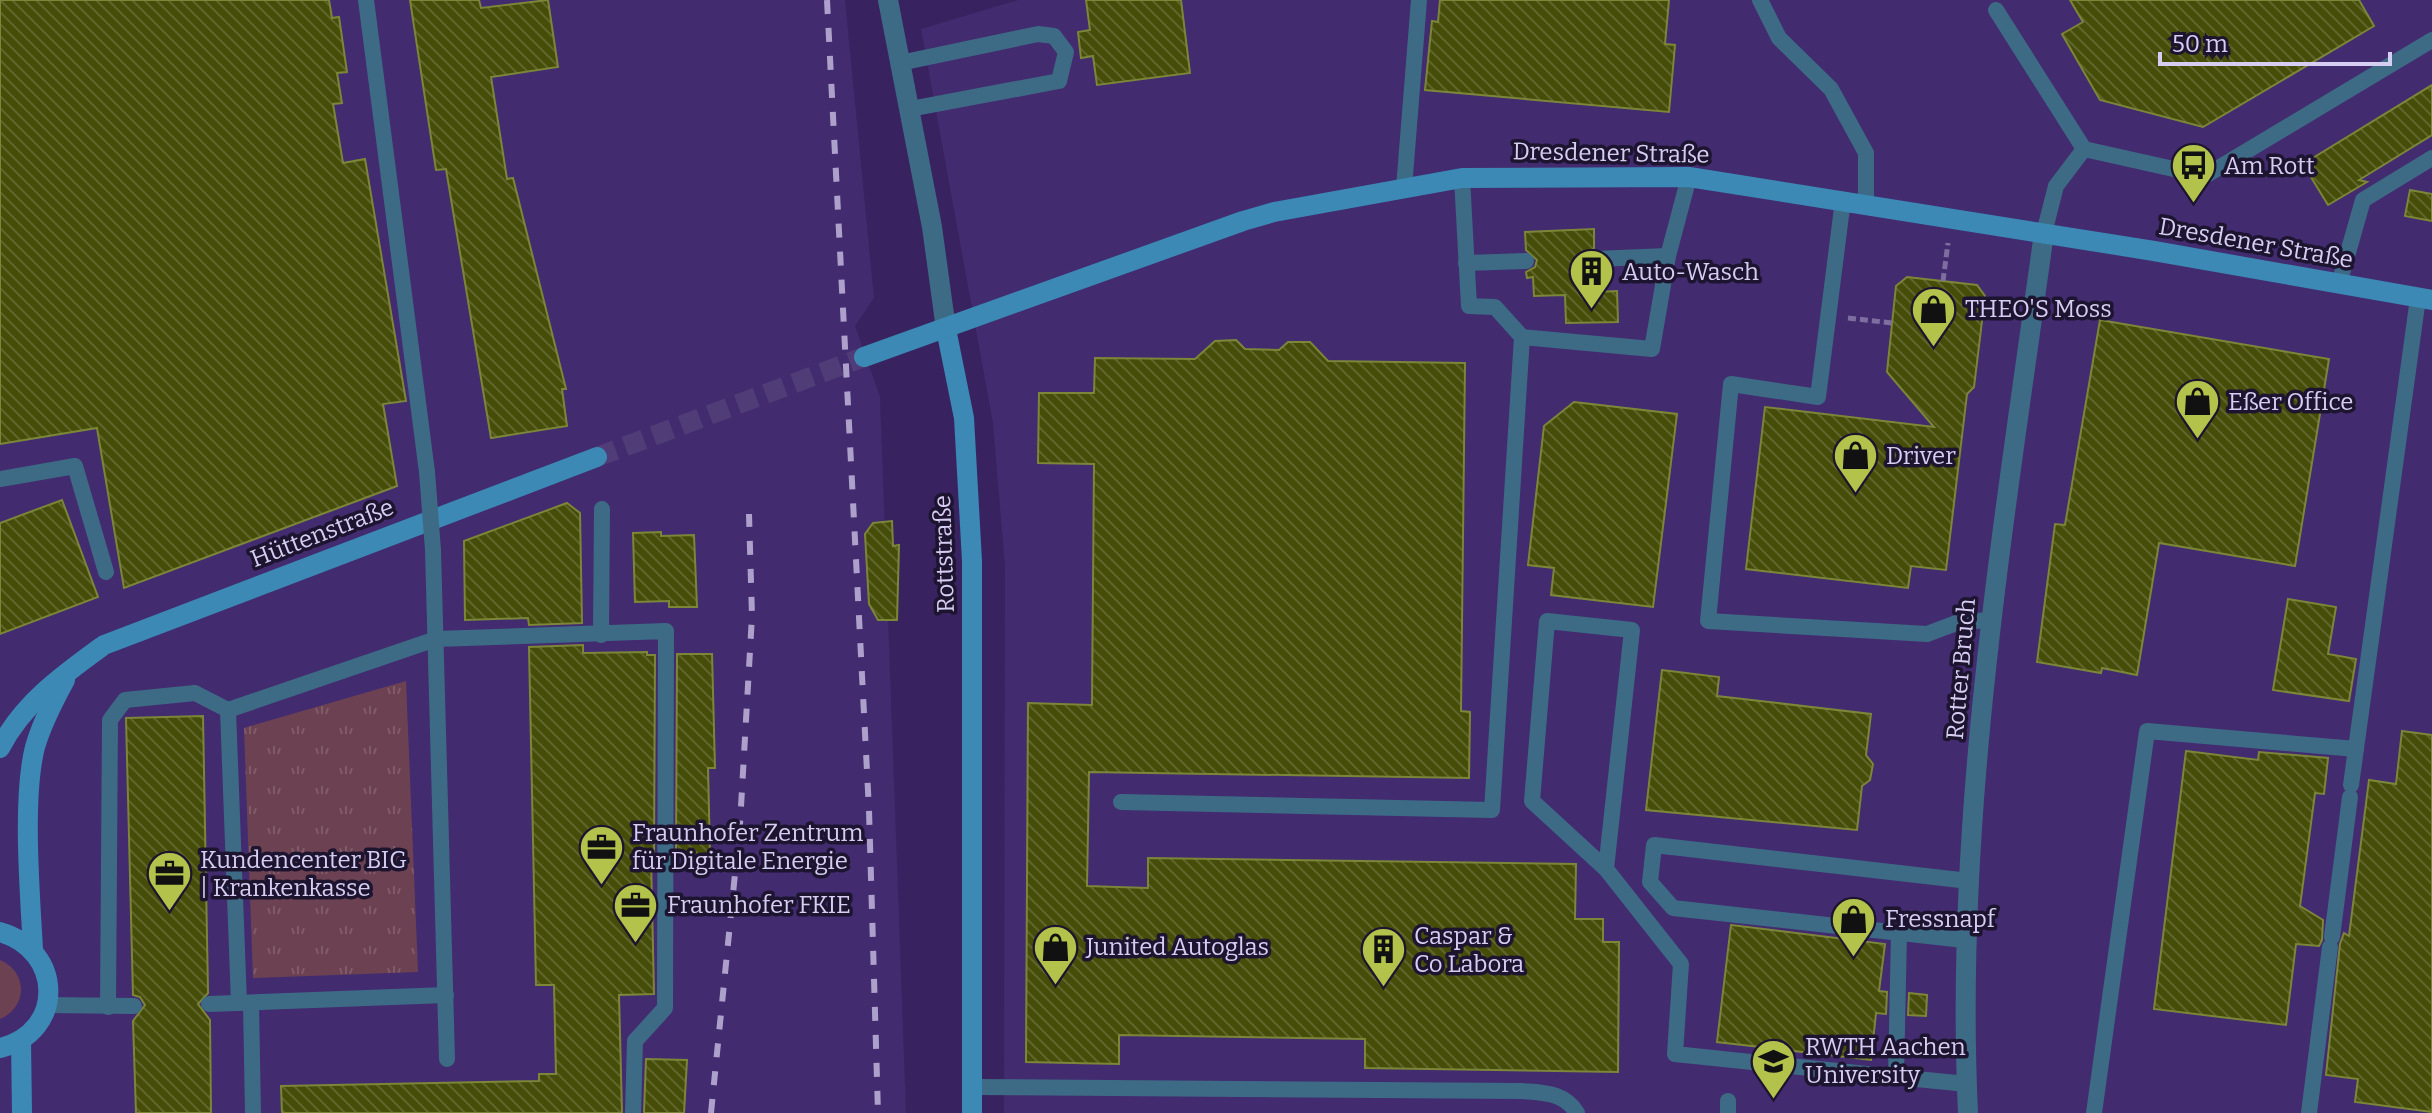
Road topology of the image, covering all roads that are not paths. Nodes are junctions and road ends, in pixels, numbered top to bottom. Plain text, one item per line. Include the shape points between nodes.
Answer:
1 (366, 0) edge
2 (888, 0) edge
3 (1419, 0) edge
4 (1760, 0) edge
5 (1996, 10) dead end
6 (2432, 40) edge
7 (900, 63) junction
8 (910, 109) junction
9 (2084, 149) junction
10 (2432, 158) edge
11 (1689, 177) junction
12 (1462, 178) junction
13 (1404, 188) junction
14 (1843, 200) junction
15 (1866, 204) junction
16 (2044, 233) junction
17 (1668, 256) junction
18 (1595, 259) dead end
19 (1526, 261) dead end
20 (1466, 263) junction
21 (2339, 284) junction
22 (2425, 299) edge
23 (946, 329) junction
24 (1522, 337) junction
25 (864, 357) tunnel mouth
26 (597, 457) tunnel mouth
27 (0, 479) edge
28 (602, 509) dead end
29 (106, 572) dead end
30 (1991, 620) junction
31 (601, 635) junction
32 (436, 639) junction
33 (71, 669) junction
34 (228, 710) junction
35 (0, 748) edge
36 (2356, 749) junction
37 (1121, 802) dead end
38 (1606, 869) junction
39 (1969, 881) junction
40 (0, 932) edge
41 (1899, 933) junction
42 (1964, 940) junction
43 (33, 949) junction
44 (446, 995) junction
45 (245, 1003) junction
46 (209, 1004) dead end
47 (47, 1005) junction
48 (134, 1006) dead end
49 (108, 1007) junction
50 (21, 1040) junction
51 (0, 1048) edge
52 (447, 1059) dead end
53 (1896, 1077) junction
54 (1967, 1084) junction
55 (973, 1087) junction
56 (22, 1113) edge
57 (253, 1113) edge
58 (633, 1113) edge
59 (972, 1113) edge
60 (1577, 1113) edge
61 (1968, 1113) edge
62 (2094, 1113) edge
63 (2309, 1113) edge

1 - 32 lane, bridge via 427,472
2 - 7 street, Rottstraße
3 - 13 lane
4 - 15 lane via 1779,38 1831,89 1866,153
5 - 9 lane
6 - 9 lane via 2205,176
7 - 8 street, Rottstraße
7 - 8 lane via 1038,34 1054,36 1066,52 1059,81
8 - 23 street, Rottstraße
9 - 16 lane via 2056,186
10 - 21 lane via 2363,200
11 - 12 street, Dresdener Straße
11 - 14 street, Dresdener Straße
11 - 17 lane
12 - 13 street, Dresdener Straße
12 - 20 lane
13 - 23 street, Dresdener Straße via 1243,221
14 - 15 street, Dresdener Straße
14 - 30 lane via 1818,397 1731,384 1708,621 1927,634 1959,622
15 - 16 street, Dresdener Straße
16 - 21 street, Dresdener Straße
16 - 30 street, Rotter Bruch
17 - 18 lane
17 - 24 lane via 1652,349
19 - 20 lane
20 - 24 lane via 1469,306 1495,307
21 - 22 street, Dresdener Straße
22 - 36 lane
23 - 25 street
23 - 55 street, Rottstraße via 964,418 972,561
24 - 37 lane via 1492,810
26 - 33 street, Hüttenstraße via 104,645
27 - 29 lane via 75,466
28 - 31 lane
30 - 39 street, Rotter Bruch
31 - 32 lane
31 - 58 lane via 666,631 665,1008 635,1041
32 - 34 lane
32 - 44 lane
33 - 35 street, Hüttenstraße via 29,706
33 - 43 street, Hüttenstraße via 46,714 34,750
34 - 45 lane
34 - 49 lane via 195,693 125,700 110,720
36 - 62 lane via 2147,731
36 - 63 lane
38 - 38 lane via 1632,630 1547,621 1532,801
38 - 53 lane via 1681,964 1675,1054
39 - 41 lane via 1654,845 1650,882 1673,908
39 - 42 street, Rotter Bruch
40 - 43 street
41 - 42 lane
41 - 53 lane
42 - 54 street, Rotter Bruch
43 - 47 street via 49,985
44 - 45 lane
44 - 52 lane
45 - 46 lane
45 - 57 lane
47 - 49 lane
47 - 50 street via 42,1019
48 - 49 lane
50 - 51 street
50 - 56 street
53 - 54 lane
54 - 61 street, Rotter Bruch
55 - 59 street, Rottstraße
55 - 60 lane via 1522,1091 1557,1095 1569,1100

